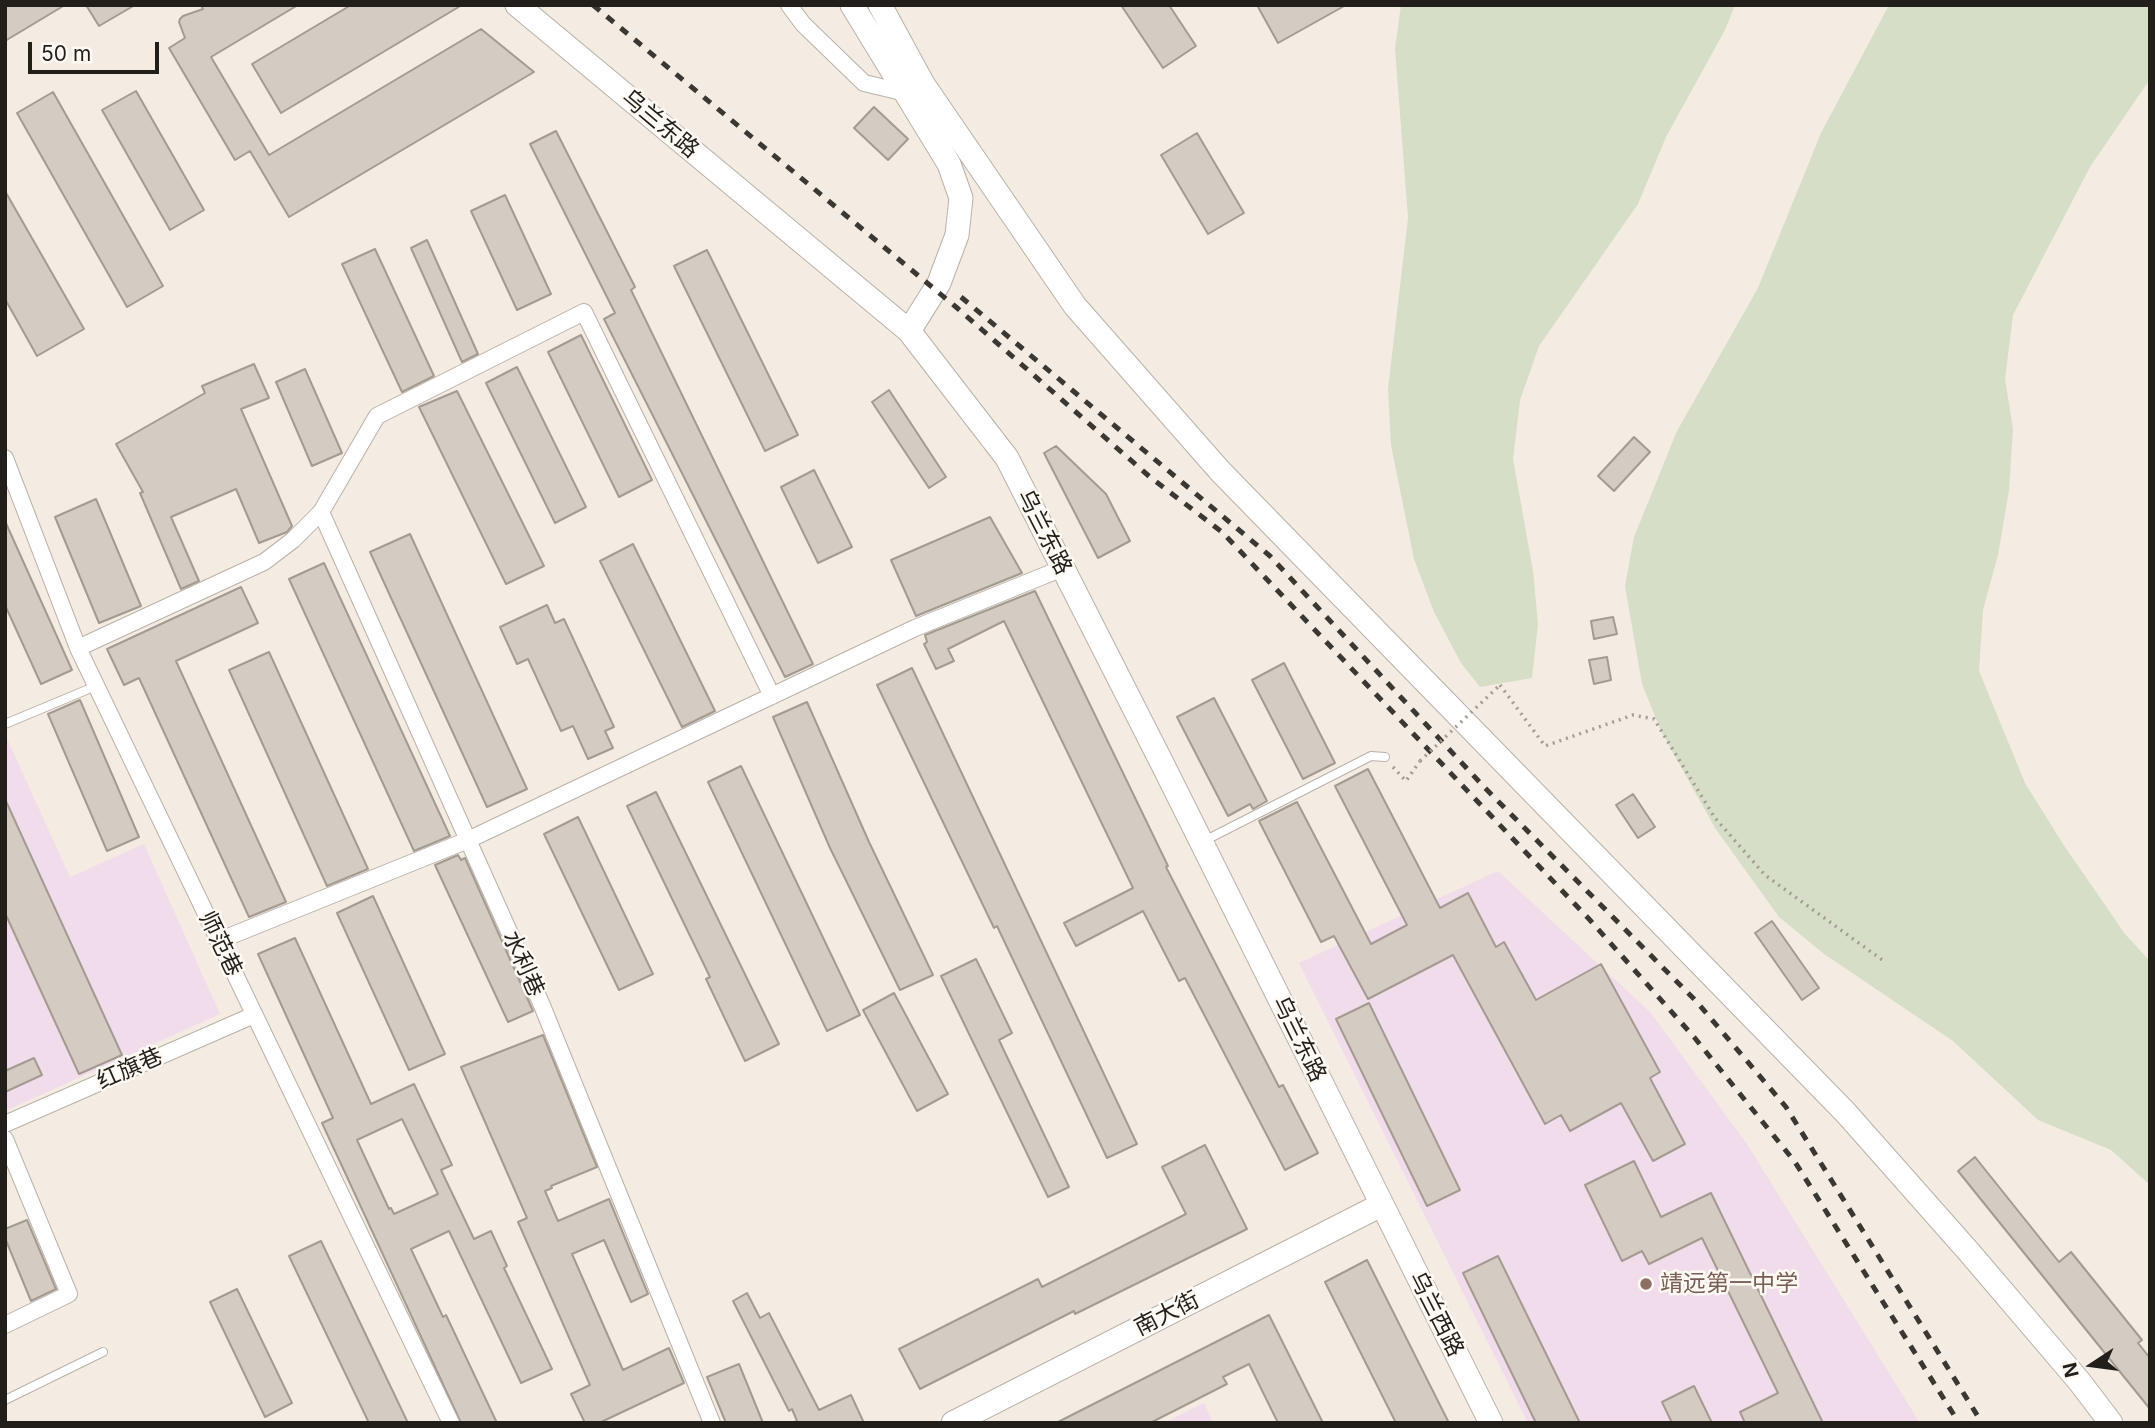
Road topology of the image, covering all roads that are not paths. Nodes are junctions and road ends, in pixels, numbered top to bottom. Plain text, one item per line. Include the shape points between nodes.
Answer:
1 (517, 5) edge
2 (789, 5) edge
3 (852, 5) edge
4 (880, 5) edge
5 (906, 93) junction
6 (909, 331) junction
7 (5, 458) edge
8 (321, 512) junction
9 (1063, 568) junction
10 (78, 648) junction
11 (96, 686) junction
12 (772, 696) junction
13 (5, 724) edge
14 (1385, 757) road end
15 (468, 840) junction
16 (1201, 842) junction
17 (218, 941) junction
18 (254, 1015) junction
19 (5, 1124) edge
20 (5, 1139) edge
21 (1381, 1205) junction
22 (5, 1325) edge
23 (103, 1352) dead end
24 (5, 1400) edge
25 (451, 1423) edge
26 (712, 1423) edge
27 (953, 1423) edge
28 (1491, 1423) edge
29 (2111, 1423) edge

1 - 6 main road, 乌兰东路
2 - 5 street via 864,83
3 - 5 main road
4 - 29 main road via 923,84 1075,306 1220,471 1846,1113
5 - 6 main road via 949,164 961,198 957,235 939,283
6 - 9 main road, 乌兰东路 via 1007,458
7 - 10 street, 师范巷
8 - 10 street via 264,562
8 - 12 street via 377,416 584,312
8 - 15 street, 水利巷
9 - 12 street via 915,628
9 - 16 main road, 乌兰东路
10 - 11 street, 师范巷
11 - 13 lane
11 - 17 street, 师范巷
12 - 15 street
14 - 16 lane via 1371,756
15 - 17 street
15 - 26 street, 水利巷 via 541,1003
16 - 21 main road, 乌兰东路
17 - 18 street, 师范巷
18 - 19 street, 红旗巷
18 - 25 street, 师范巷
20 - 22 street via 69,1294
21 - 27 main road, 南大街
21 - 28 main road, 乌兰西路
23 - 24 lane

